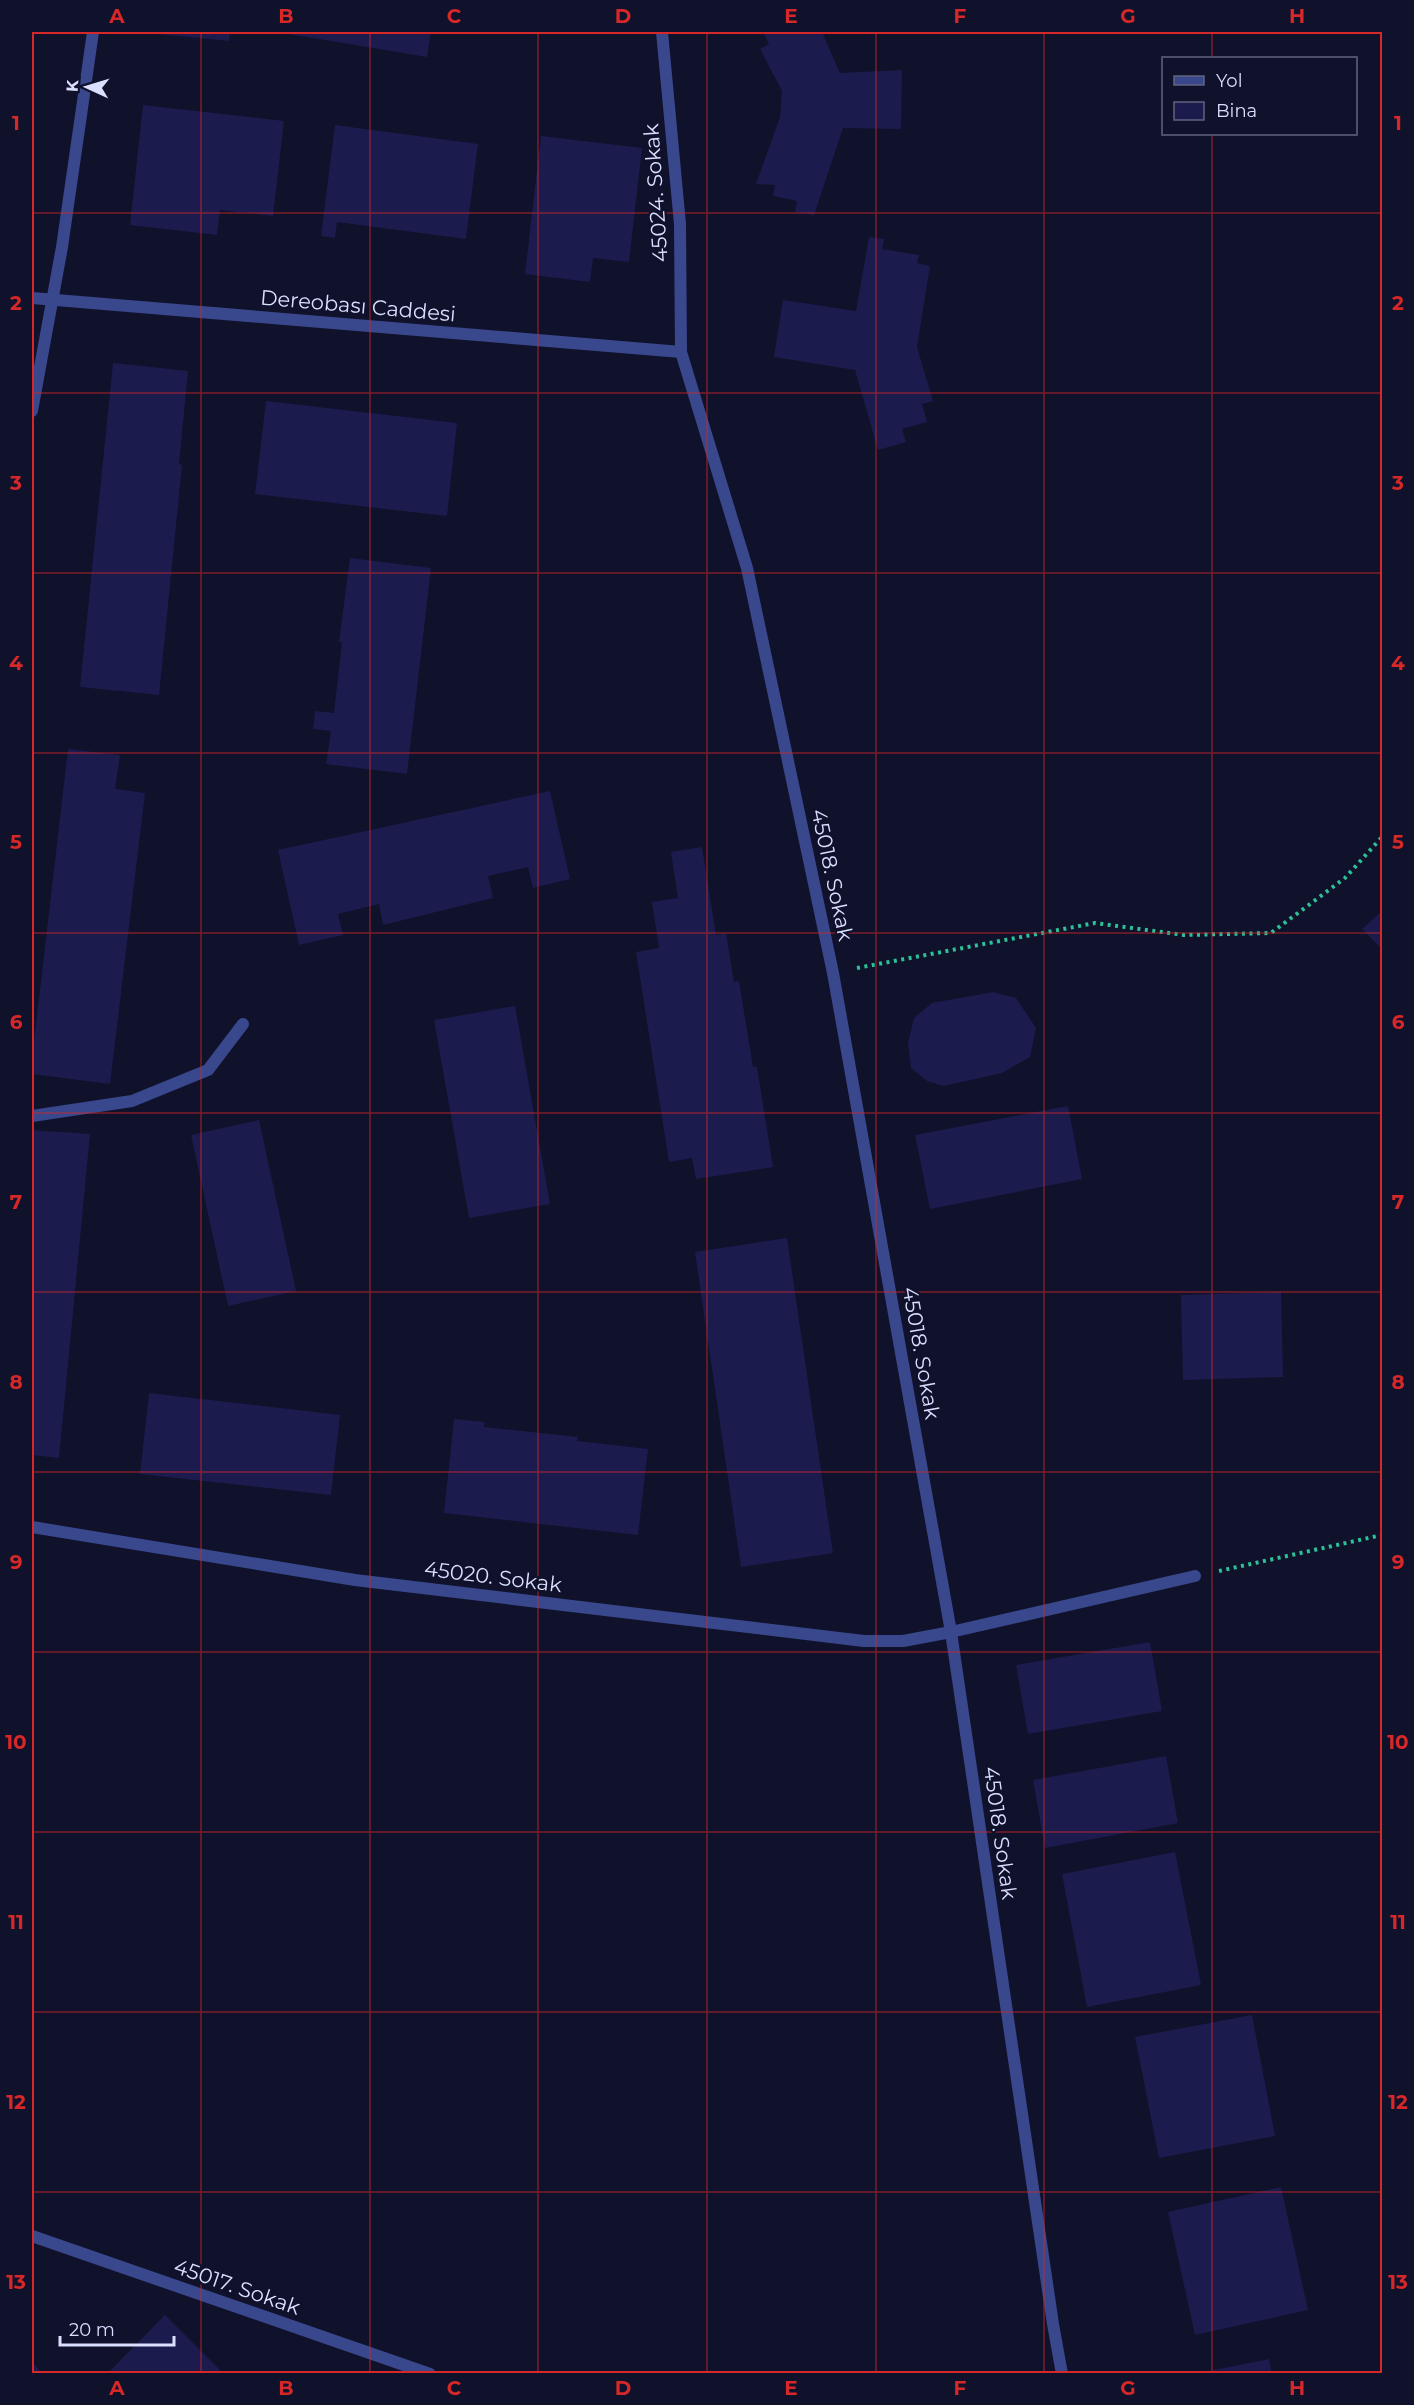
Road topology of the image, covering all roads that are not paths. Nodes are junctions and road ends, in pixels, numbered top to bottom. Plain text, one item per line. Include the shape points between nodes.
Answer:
1 (93, 32) edge
2 (662, 32) edge
3 (32, 298) edge
4 (51, 300) junction
5 (681, 352) junction
6 (32, 411) edge
7 (243, 1024) dead end
8 (32, 1116) edge
9 (32, 1527) edge
10 (1195, 1576) road end
11 (951, 1632) junction
12 (32, 2236) edge
13 (405, 2370) edge
14 (430, 2373) edge
15 (1062, 2373) edge

1 - 4 street
2 - 5 street, 45024. Sokak via 680,224
3 - 4 street, Dereobası Caddesi
4 - 5 street, Dereobası Caddesi
4 - 6 street
5 - 11 street, 45018. Sokak via 747,568 833,973
7 - 8 street via 208,1070 132,1101
9 - 11 street, 45020. Sokak via 355,1580 864,1641 903,1641
10 - 11 street, 45020. Sokak
11 - 15 street, 45018. Sokak
12 - 13 street, 45017. Sokak
13 - 14 street, 45017. Sokak

